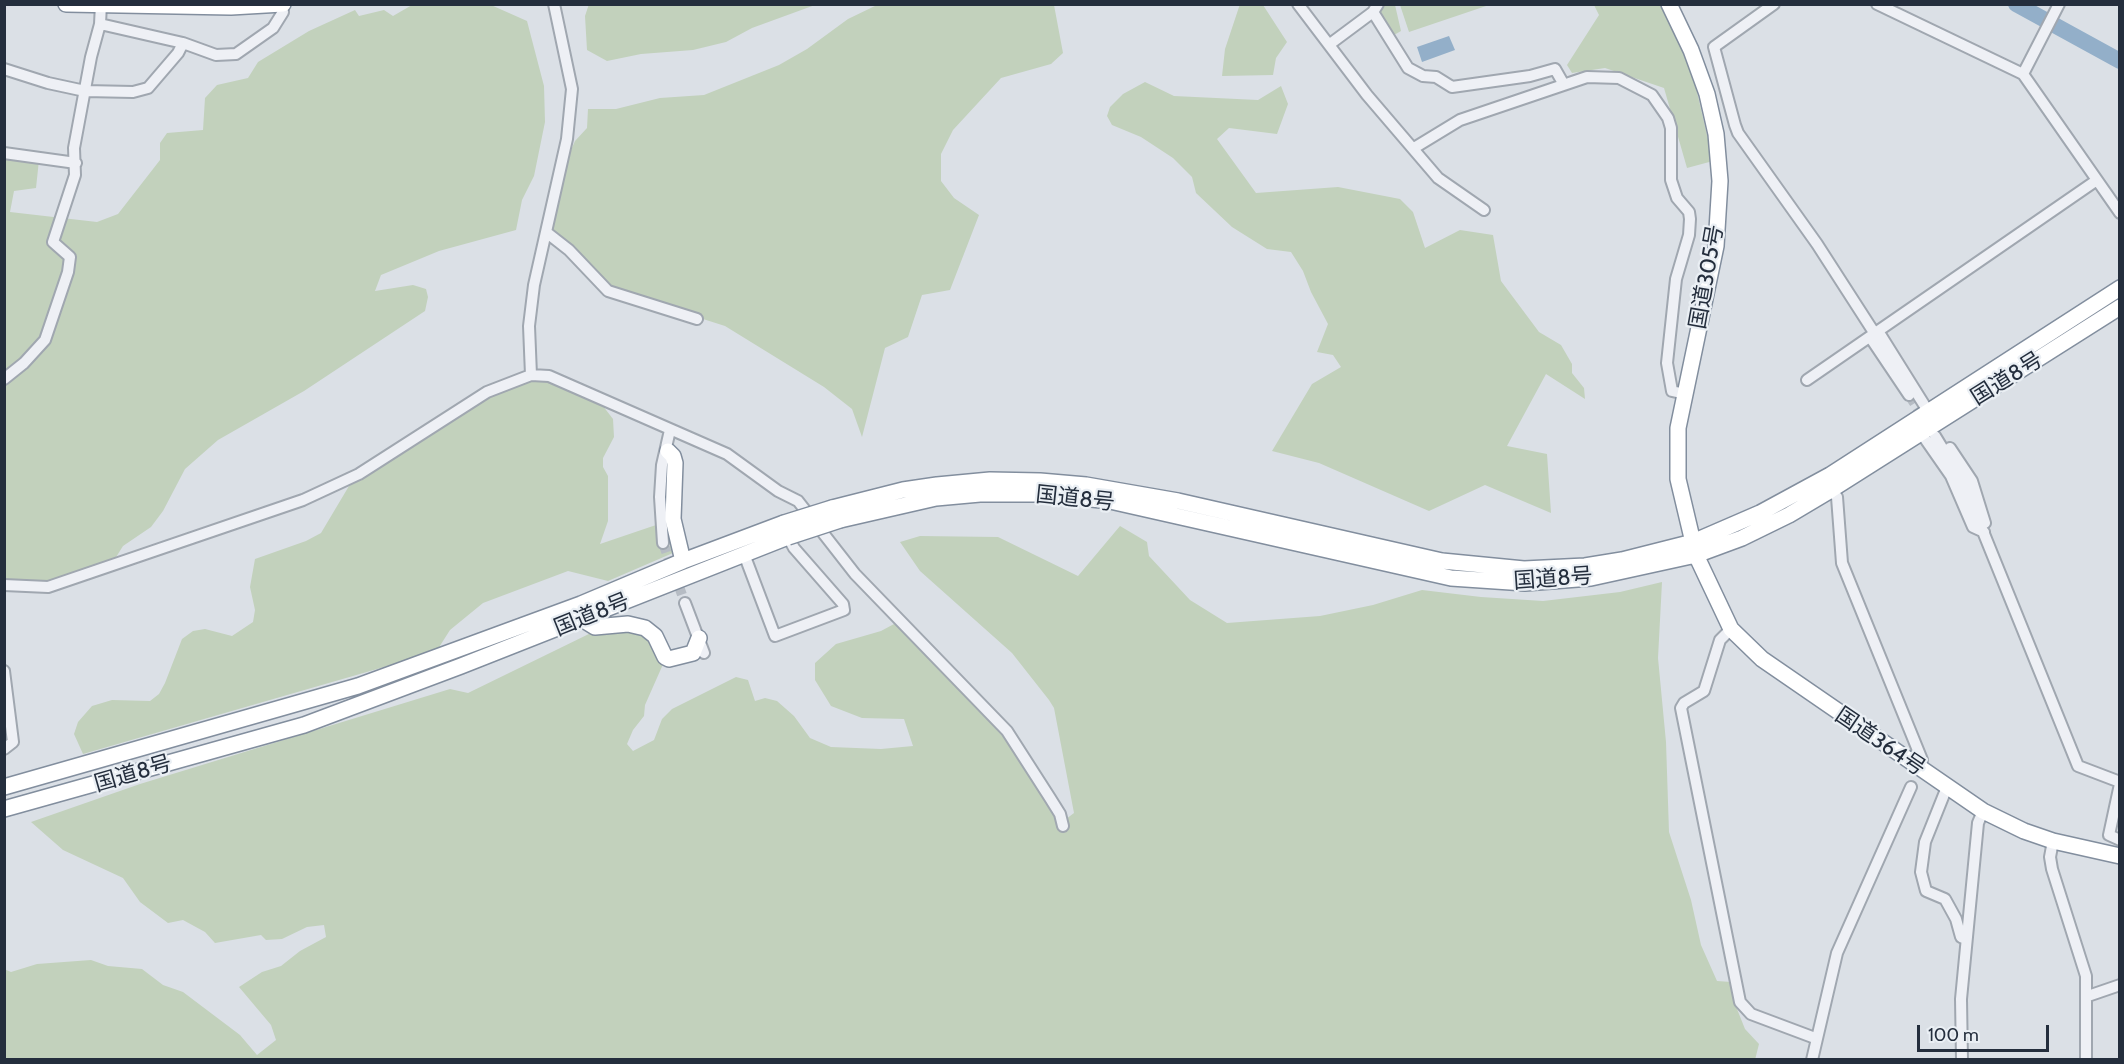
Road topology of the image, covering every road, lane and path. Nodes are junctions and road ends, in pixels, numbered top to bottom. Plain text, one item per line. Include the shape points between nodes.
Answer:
1 (66, 4) edge
2 (554, 4) edge
3 (1299, 4) edge
4 (1669, 4) edge
5 (1774, 4) edge
6 (1877, 4) edge
7 (2058, 4) edge
8 (283, 5) edge
9 (101, 6) edge
10 (231, 6) edge
11 (1375, 8) edge
12 (100, 24) junction
13 (183, 43) junction
14 (1330, 44) junction
15 (4, 69) edge
16 (2026, 70) junction
17 (1563, 83) junction
18 (85, 91) junction
19 (1414, 148) junction
20 (4, 153) edge
21 (76, 163) junction
22 (2097, 180) junction
23 (1485, 210) dead end
24 (2120, 213) edge
25 (546, 232) junction
26 (2120, 288) edge
27 (2120, 308) edge
28 (697, 319) dead end
29 (1874, 334) junction
30 (531, 375) junction
31 (4, 379) edge
32 (1807, 380) dead end
33 (1685, 394) junction
34 (1909, 394) tunnel mouth
35 (1930, 426) junction
36 (670, 430) junction
37 (668, 450) junction
38 (1831, 490) junction
39 (786, 530) junction
40 (1984, 532) junction
41 (663, 543) tunnel mouth
42 (1695, 548) junction
43 (744, 554) junction
44 (683, 561) junction
45 (4, 585) edge
46 (685, 603) tunnel mouth
47 (582, 619) junction
48 (1731, 629) junction
49 (702, 645) joint
50 (4, 671) edge
51 (4, 749) edge
52 (1919, 768) junction
53 (136, 774) junction
54 (4, 778) edge
55 (20, 783) junction
56 (2120, 783) edge
57 (4, 787) edge
58 (1911, 787) dead end
59 (1947, 787) junction
60 (4, 809) edge
61 (1983, 812) junction
62 (4, 818) edge
63 (1063, 826) dead end
64 (2120, 840) edge
65 (2053, 841) junction
66 (2120, 856) edge
67 (1966, 939) junction
68 (2120, 985) edge
69 (2088, 996) junction
70 (1815, 1038) junction
71 (1812, 1059) edge
72 (1962, 1059) edge
73 (2086, 1059) edge

1 - 9 highway
2 - 25 street via 572,89 567,139
3 - 14 street
4 - 33 highway, 国道305号 via 1707,94 1720,181 1716,246
5 - 29 street via 1714,47 1735,125
6 - 16 street
7 - 16 street
8 - 10 highway
8 - 13 street via 273,28 236,54 216,55
9 - 10 highway
9 - 12 street
11 - 14 street
11 - 17 street via 1408,68 1423,76 1436,77 1452,87 1555,69
12 - 13 street
12 - 18 street
13 - 18 street via 148,88 111,93
14 - 19 street via 1367,95
15 - 18 street
16 - 22 street
17 - 19 street via 1460,120
17 - 33 street via 1587,76 1619,78 1652,95 1668,118 1671,180 1677,198 1689,212 1690,227 1676,279 1667,377 1672,392
18 - 21 street via 74,148
19 - 23 street via 1437,178
20 - 21 street
21 - 31 street via 53,242 70,257 55,314 45,340
22 - 24 street
22 - 29 street
25 - 28 street via 608,291
25 - 30 street via 529,326
26 - 35 highway, 国道8号
27 - 35 highway, 国道8号
29 - 32 street
29 - 34 street
29 - 35 street
30 - 36 street via 562,379
30 - 45 street via 487,392 359,474 303,500 48,587
33 - 42 highway, 国道305号 via 1678,428 1678,479
35 - 38 highway, 国道8号
35 - 40 street via 1973,527
35 - 40 street via 1972,481 1983,507
35 - 42 highway, 国道8号
36 - 37 street
36 - 63 street via 728,454 798,501 855,574 1007,731 1060,814
37 - 41 street via 660,497
37 - 44 highway via 675,463 674,519
38 - 42 highway, 国道8号 via 1742,538
38 - 52 street via 1837,497 1842,563 1922,760
39 - 42 highway, 国道8号, bridge via 903,490 990,480 1086,485 1178,501 1442,561 1482,566 1585,566
39 - 43 highway, 国道8号
39 - 43 street via 794,548 844,610 775,636
39 - 44 highway, 国道8号
40 - 56 street via 2078,766
42 - 48 highway, 国道364号
43 - 47 highway, 国道8号
44 - 55 highway, 国道8号 via 570,609 358,686
46 - 49 street
47 - 49 highway via 595,627 628,624 645,628 655,636 669,659 693,653
47 - 53 highway, 国道8号 via 304,725
48 - 52 highway, 国道364号 via 1762,659
48 - 70 street via 1720,640 1704,691 1682,708 1740,1002 1751,1014
50 - 51 street via 13,742
52 - 59 highway, 国道364号
53 - 60 highway, 国道8号
53 - 62 highway via 122,787
54 - 55 highway
55 - 57 highway, 国道8号
56 - 64 street via 2109,835
58 - 70 street via 1837,953
59 - 61 highway, 国道364号
59 - 67 street via 1925,842 1921,872 1926,891 1946,898 1961,937
61 - 65 highway, 国道364号
61 - 67 street via 1978,823
65 - 66 highway, 国道364号
65 - 69 street via 2052,869 2083,961
67 - 72 street
68 - 69 street
69 - 73 street
70 - 71 street

